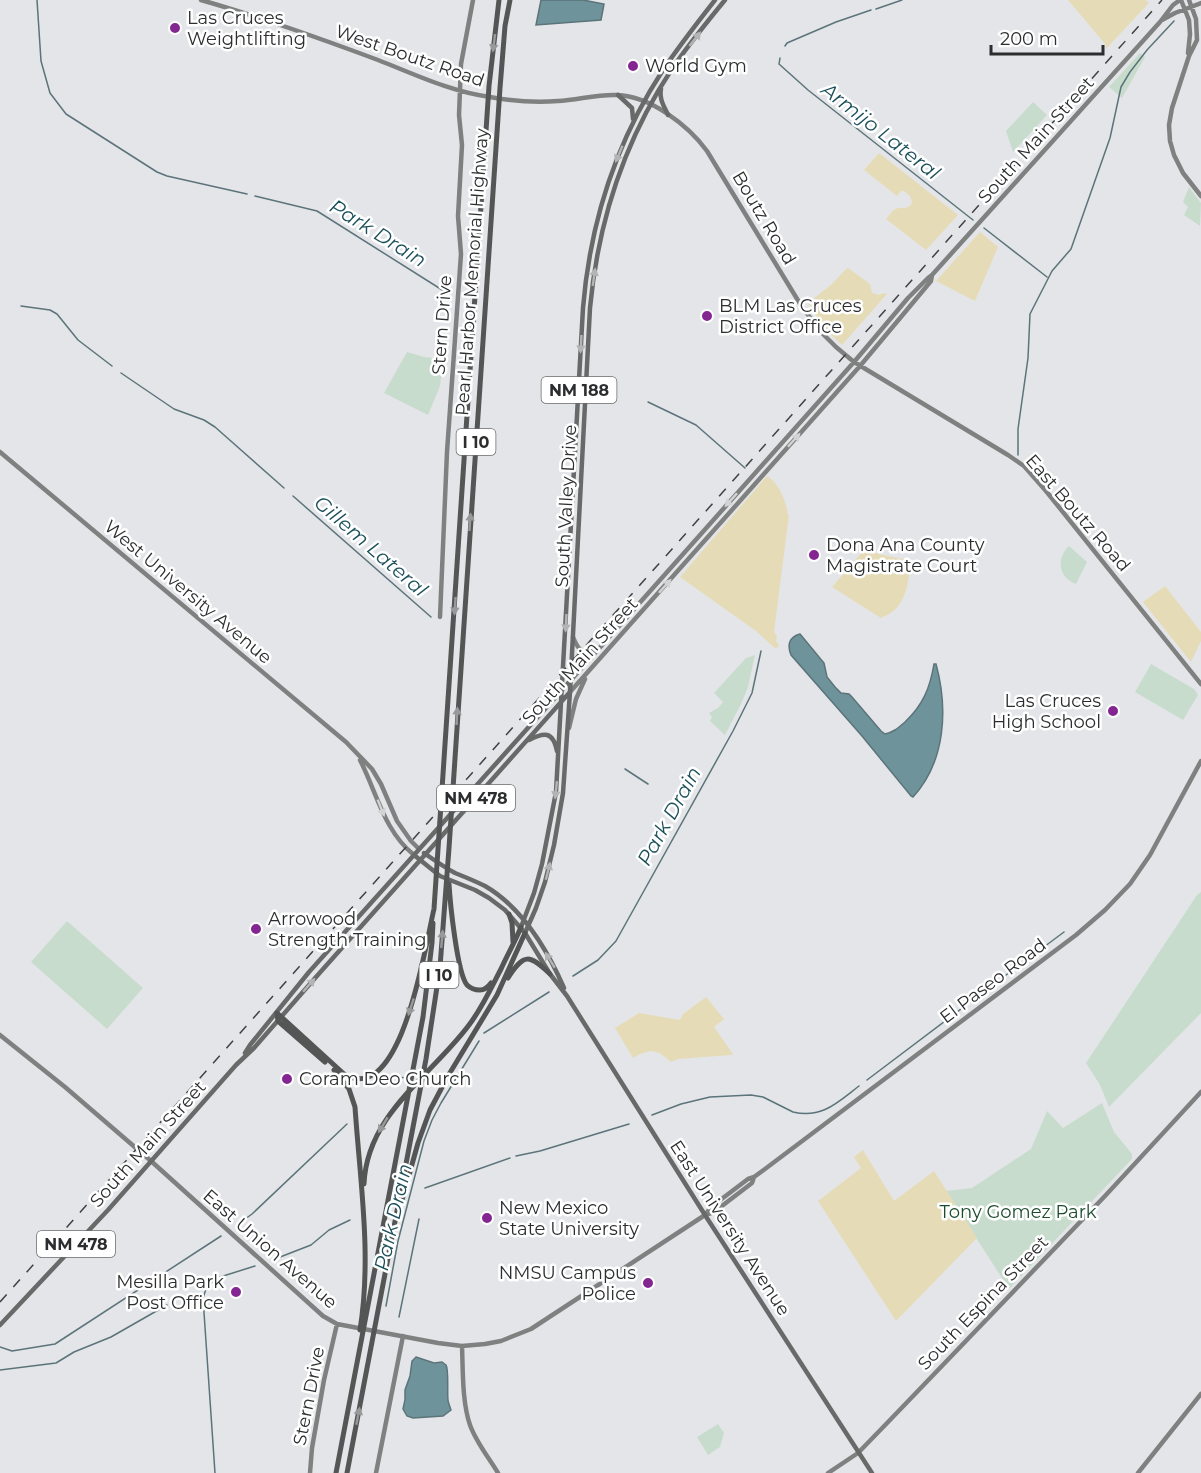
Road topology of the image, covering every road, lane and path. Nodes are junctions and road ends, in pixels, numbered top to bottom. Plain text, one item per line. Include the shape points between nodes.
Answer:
1 (201, 0) edge
2 (473, 0) edge
3 (499, 0) edge
4 (510, 0) edge
5 (715, 0) edge
6 (725, 0) edge
7 (1181, 0) edge
8 (1189, 0) edge
9 (1201, 3) edge
10 (1192, 6) junction
11 (1185, 9) junction
12 (1160, 22) junction
13 (1189, 56) junction
14 (661, 87) junction
15 (461, 92) junction
16 (618, 95) junction
17 (644, 101) junction
18 (651, 105) junction
19 (668, 115) junction
20 (633, 122) junction
21 (1201, 196) edge
22 (932, 275) junction
23 (845, 355) joint
24 (854, 362) junction
25 (860, 366) junction
26 (0, 452) edge
27 (440, 617) dead end
28 (573, 636) junction
29 (597, 650) junction
30 (588, 672) junction
31 (571, 680) junction
32 (1201, 684) edge
33 (562, 689) junction
34 (570, 692) junction
35 (561, 701) junction
36 (568, 733) junction
37 (526, 741) junction
38 (357, 755) junction
39 (558, 758) junction
40 (1201, 761) edge
41 (419, 849) junction
42 (426, 854) junction
43 (414, 855) junction
44 (420, 861) junction
45 (448, 890) junction
46 (434, 909) junction
47 (509, 914) junction
48 (524, 919) junction
49 (529, 926) junction
50 (521, 927) junction
51 (525, 933) junction
52 (513, 946) junction
53 (500, 969) junction
54 (550, 974) junction
55 (497, 995) junction
56 (567, 996) junction
57 (279, 1017) junction
58 (0, 1035) edge
59 (1201, 1092) edge
60 (151, 1161) junction
61 (705, 1215) junction
62 (364, 1225) junction
63 (390, 1248) junction
64 (365, 1309) junction
65 (337, 1324) junction
66 (0, 1325) edge
67 (403, 1336) junction
68 (462, 1346) junction
69 (1201, 1394) edge
70 (858, 1453) junction
71 (310, 1473) edge
72 (336, 1473) edge
73 (347, 1473) edge
74 (376, 1473) edge
75 (498, 1473) edge
76 (828, 1473) edge
77 (872, 1473) edge
78 (1138, 1473) edge

1 - 15 street, West Boutz Road via 300,31
2 - 15 street, Stern Drive via 461,64
3 -> 46 highway, Pearl Harbor Memorial Highway / I 10 via 489,86
45 -> 4 highway, Pearl Harbor Memorial Highway / I 10 via 498,110
5 - 17 main road, South Valley Drive / NM 188 via 667,63
14 -> 6 main road, South Valley Drive / NM 188
7 - 11 street
7 - 12 street, South Main Street / NM 478
8 - 10 street
9 - 10 street, South Main Street / NM 478
10 - 11 street, South Main Street / NM 478
10 - 13 street via 1197,40
11 - 12 street, South Main Street / NM 478
11 - 13 street via 1189,20
12 - 22 street, South Main Street / NM 478
13 - 21 street via 1172,108 1170,141 1183,173
14 - 18 main road, South Valley Drive / NM 188
14 - 19 main road via 662,104
15 - 16 street, West Boutz Road via 534,102
15 - 27 street, Stern Drive via 460,254
16 - 17 street, West Boutz Road
16 - 20 main road via 630,104
17 - 18 street, West Boutz Road
17 - 20 main road, South Valley Drive / NM 188
18 - 19 street, Boutz Road
28 -> 18 main road, South Valley Drive / NM 188 via 593,280 616,183
19 - 23 street, Boutz Road via 698,139 802,307
20 -> 33 main road, South Valley Drive / NM 188 via 602,200 586,279
22 - 24 street, South Main Street / NM 478
22 - 25 street, South Main Street / NM 478
23 - 24 street, East Boutz Road
24 - 25 street, East Boutz Road
24 -> 29 street, South Main Street / NM 478
30 -> 25 street, South Main Street / NM 478
25 - 32 street, East Boutz Road via 1024,466
26 - 38 street, West University Avenue via 327,724
28 - 29 street via 581,651
28 - 31 main road, South Valley Drive / NM 188
29 - 31 street, South Main Street / NM 478
30 - 34 street, South Main Street / NM 478
30 - 36 street
31 - 33 main road, South Main Street / NM 478
31 - 34 main road, South Valley Drive / NM 188
33 - 35 main road, South Valley Drive / NM 188
33 - 41 main road, South Main Street / NM 478
34 - 35 main road, South Main Street / NM 478
34 - 36 main road, South Valley Drive / NM 188
35 - 37 main road, South Main Street / NM 478
35 - 39 main road, South Valley Drive / NM 188
49 -> 36 main road, South Valley Drive / NM 188 via 554,845
37 - 39 main road via 542,734 553,738
37 - 42 main road, South Main Street / NM 478
38 - 41 street, West University Avenue via 372,769 397,821
38 -> 43 street, West University Avenue via 383,815
39 -> 48 main road, South Valley Drive / NM 188 via 547,843
40 - 61 street, El Paseo Road via 1150,855 1105,910
41 - 42 main road, West University Avenue
41 - 43 main road, South Main Street / NM 478
42 - 44 main road, South Main Street / NM 478
42 - 48 main road, East University Avenue via 497,894
43 - 44 main road, West University Avenue
43 - 57 main road, South Main Street / NM 478 via 309,972
44 - 47 main road, East University Avenue via 440,876 489,898
57 -> 44 main road, South Main Street / NM 478
45 - 53 highway via 466,982 472,988 484,990
63 -> 45 highway, I 10 via 426,1059
46 -> 57 highway via 412,1006 396,1047 375,1073 362,1078 348,1077
46 - 64 highway, I 10 via 426,997 413,1073
47 - 50 main road, East University Avenue
47 - 52 highway
48 - 49 main road, East University Avenue
48 - 50 main road, South Valley Drive / NM 188
49 - 51 main road, South Valley Drive / NM 188
56 -> 49 main road, East University Avenue via 556,968
50 - 51 main road, East University Avenue
50 - 52 highway
51 - 54 main road, East University Avenue
51 - 55 highway
52 - 53 highway
53 -> 62 highway via 471,1022 395,1107 376,1136 365,1171
54 - 55 highway via 536,961 521,961
54 - 56 main road, East University Avenue
55 - 63 highway via 430,1110
56 - 61 main road, East University Avenue
57 - 60 main road, South Main Street / NM 478 via 250,1045 242,1059
57 - 62 highway via 335,1071 351,1093
58 - 60 street, East Union Avenue
59 - 70 street, South Espina Street
60 - 65 street, East Union Avenue via 308,1303
60 - 66 main road, South Main Street / NM 478
61 - 68 street, East Union Avenue via 531,1329 501,1341
61 - 70 main road, East University Avenue
62 - 64 highway
73 -> 63 highway, I 10
64 - 72 highway, I 10
65 - 67 street, East Union Avenue
65 - 71 street, Stern Drive
67 - 68 street, East Union Avenue
67 - 74 street
68 - 75 street via 470,1424
69 - 78 street
70 - 76 street, South Espina Street
70 - 77 main road, East University Avenue

